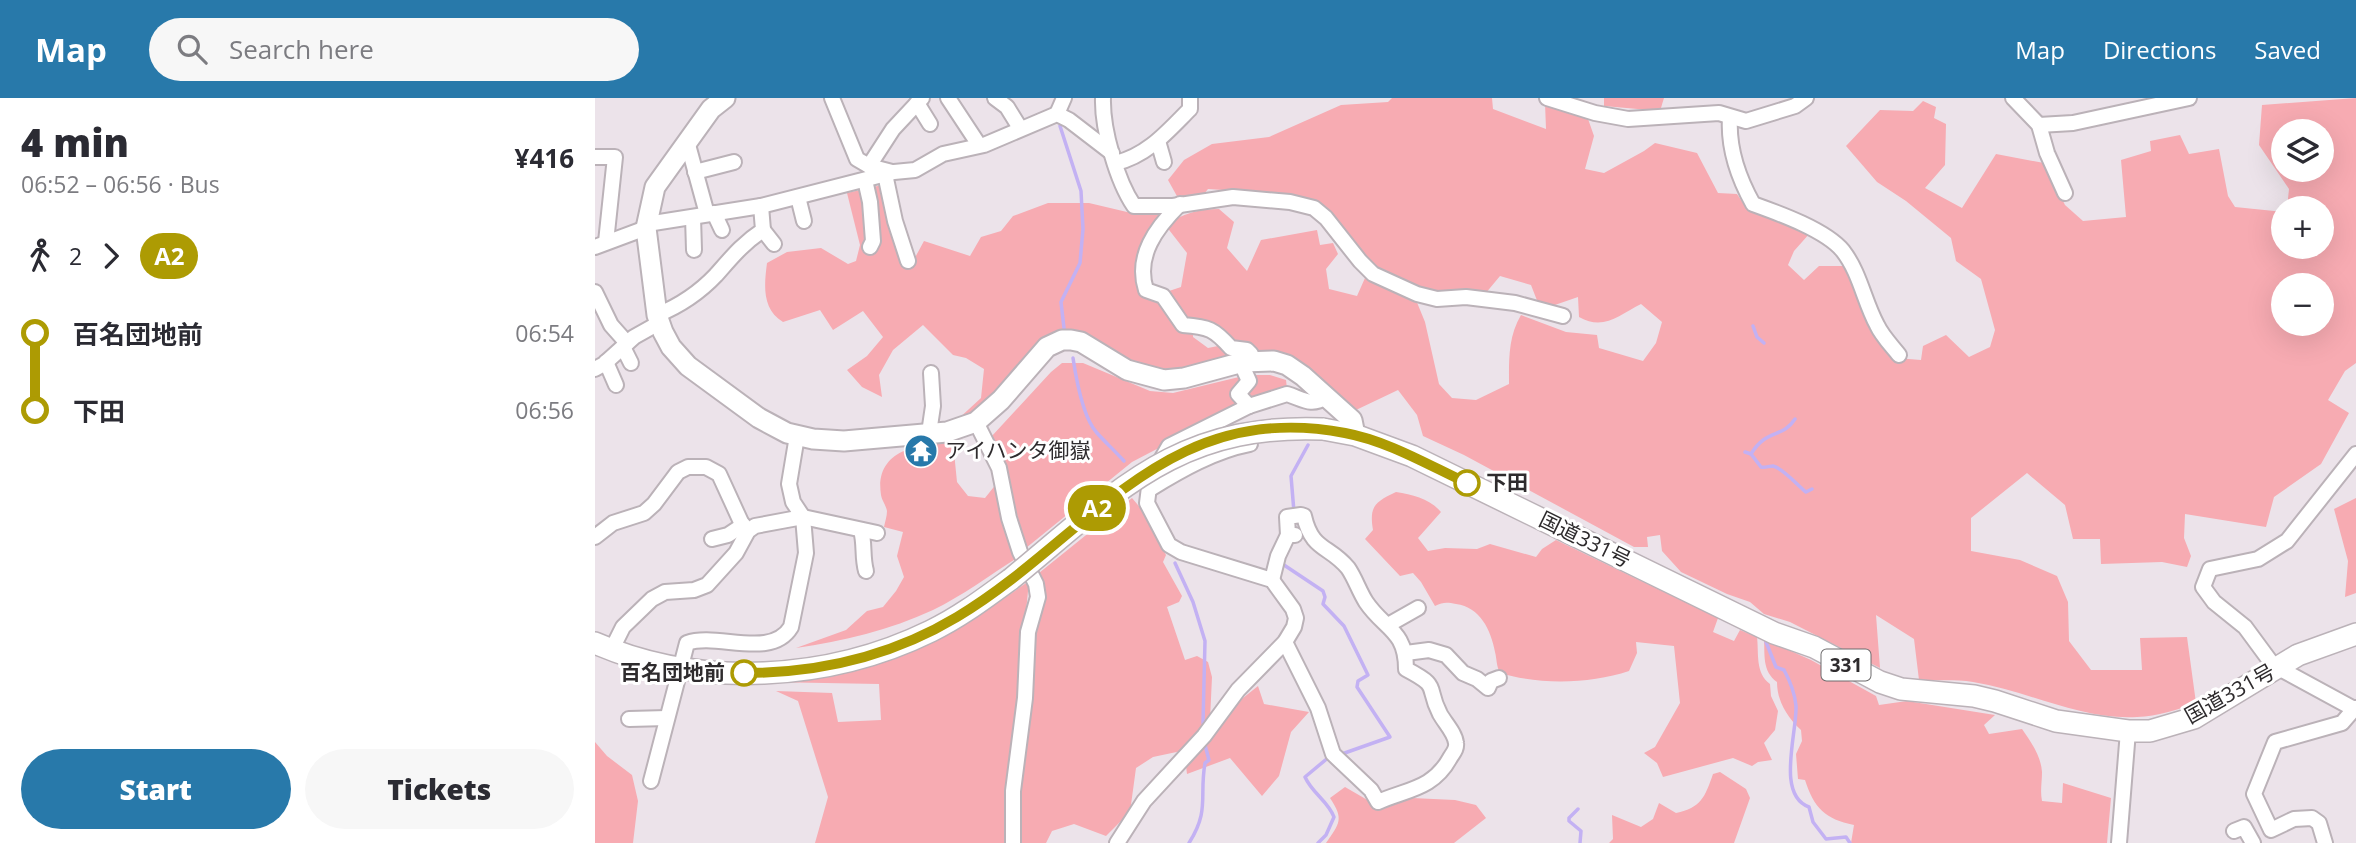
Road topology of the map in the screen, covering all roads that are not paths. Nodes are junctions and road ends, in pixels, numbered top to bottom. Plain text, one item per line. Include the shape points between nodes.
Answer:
1 (725, 98) edge
2 (832, 98) edge
3 (948, 98) edge
4 (995, 98) edge
5 (1064, 98) edge
6 (1103, 98) edge
7 (1190, 98) edge
8 (1547, 98) edge
9 (1806, 98) edge
10 (2013, 98) edge
11 (2189, 98) edge
12 (919, 100) edge
13 (1057, 114) junction
14 (1730, 118) junction
15 (930, 124) dead end
16 (2039, 125) junction
17 (1020, 128) junction
18 (687, 141) junction
19 (1158, 141) junction
20 (979, 145) junction
21 (595, 158) edge
22 (1114, 159) junction
23 (734, 162) dead end
24 (1164, 162) dead end
25 (695, 172) junction
26 (867, 173) junction
27 (889, 173) junction
28 (2065, 193) dead end
29 (798, 197) junction
30 (1180, 204) junction
31 (761, 206) junction
32 (705, 215) junction
33 (804, 221) dead end
34 (646, 226) junction
35 (722, 230) dead end
36 (763, 230) junction
37 (601, 244) edge
38 (774, 244) dead end
39 (870, 247) dead end
40 (694, 250) dead end
41 (908, 261) dead end
42 (595, 292) edge
43 (1563, 316) dead end
44 (658, 319) junction
45 (625, 345) junction
46 (1899, 355) dead end
47 (1250, 361) junction
48 (631, 363) dead end
49 (600, 366) edge
50 (931, 373) dead end
51 (616, 385) dead end
52 (1326, 397) junction
53 (1249, 406) junction
54 (976, 422) junction
55 (929, 433) junction
56 (1355, 435) junction
57 (797, 436) junction
58 (1297, 439) dead end
59 (2356, 454) edge
60 (1150, 488) junction
61 (803, 517) junction
62 (746, 528) junction
63 (861, 530) junction
64 (877, 533) dead end
65 (1288, 535) junction
66 (1308, 535) junction
67 (595, 537) edge
68 (712, 539) dead end
69 (866, 571) dead end
70 (1272, 580) junction
71 (1417, 608) dead end
72 (1388, 625) junction
73 (2356, 634) edge
74 (1285, 642) junction
75 (603, 646) edge
76 (1406, 653) junction
77 (680, 667) junction
78 (2278, 668) junction
79 (1499, 678) dead end
80 (2355, 709) edge
81 (667, 718) junction
82 (629, 719) dead end
83 (2128, 731) junction
84 (650, 781) dead end
85 (2234, 831) dead end
86 (1013, 843) edge
87 (1117, 843) edge
88 (2119, 843) edge
89 (2253, 843) edge
90 (2325, 843) edge

1 - 18 main road
2 - 26 street
3 - 20 street
4 - 17 street
5 - 13 street
6 - 22 street
7 - 19 street via 1191,109
8 - 14 street via 1628,119 1719,113
9 - 14 street via 1795,106 1746,121
10 - 16 street
11 - 16 street
12 - 15 street
12 - 26 street via 893,129
13 - 17 street
13 - 22 street
14 - 46 street via 1729,138 1742,185 1753,204 1804,225 1842,249 1877,326
16 - 28 street
17 - 20 street
18 - 25 street
18 - 34 main road via 655,187
19 - 22 street via 1131,159
19 - 24 street
20 - 27 street via 943,154 915,170
21 - 37 street via 615,157
22 - 30 street via 1134,206
23 - 25 street
25 - 32 street
26 - 27 street
26 - 29 street
26 - 39 street
27 - 41 street via 895,221
29 - 31 street
29 - 33 street
30 - 43 street via 1234,197 1314,208 1373,274 1417,294 1515,303
30 - 47 street via 1161,223 1149,246 1141,272 1146,290 1163,296 1183,325 1207,327 1231,348 1247,350
31 - 32 street
31 - 36 street
32 - 34 street
32 - 35 street
32 - 40 street
34 - 37 street
34 - 44 main road
36 - 38 street
36 - 44 street via 734,252 715,277
42 - 45 street
44 - 45 street
44 - 57 main road via 671,347 688,366 759,418
45 - 48 street
45 - 49 street
47 - 52 main road via 1287,365
47 - 53 street via 1244,370 1249,381 1238,394
47 - 54 main road via 1164,380 1127,370 1081,342 1062,341 1047,347
49 - 51 street
50 - 55 street
52 - 53 street via 1315,403 1287,394
52 - 56 main road via 1352,420
53 - 60 street via 1169,446 1150,479
54 - 55 main road
54 - 86 street via 999,468 1009,518 1038,597 1028,632 1013,791
55 - 57 main road via 844,440
56 - 77 highway, 国道331号 / 331, bridge via 1323,429 1233,435 1161,462 958,616 932,631 853,660 775,673
56 - 83 highway, 国道331号 / 331 via 1412,456 1880,682 1901,689 1973,696 2048,719
57 - 61 street via 789,484
58 - 60 street via 1235,447
59 - 78 street via 2287,541 2257,559 2210,569 2204,582 2214,602 2245,627
60 - 70 street via 1147,503 1169,545
61 - 62 street
61 - 63 street
61 - 77 street via 806,553 786,635 771,642 744,644 692,641 684,648
62 - 67 street via 719,474 706,467 688,467 678,472 644,513 613,523
62 - 68 street
62 - 75 street via 736,553 707,585 665,592 652,599
63 - 64 street
63 - 69 street
65 - 66 street
65 - 66 street via 1287,517 1301,515
65 - 70 street
66 - 72 street via 1347,568 1368,604
70 - 74 street via 1296,618
71 - 72 street
72 - 76 street
73 - 78 highway, 国道331号 / 331
74 - 76 street via 1318,708 1333,754 1378,802 1424,786 1443,771 1456,748 1432,687 1406,669
74 - 87 street via 1144,801
75 - 77 highway, 国道331号 / 331
76 - 79 street via 1429,650 1446,655 1487,688
77 - 81 street
78 - 80 street
78 - 83 highway, 国道331号 / 331 via 2194,718 2150,731
80 - 90 street via 2342,723 2275,742 2254,793 2271,830 2294,819 2312,818 2319,823
81 - 82 street
81 - 84 street
83 - 88 street
85 - 89 street via 2244,827

